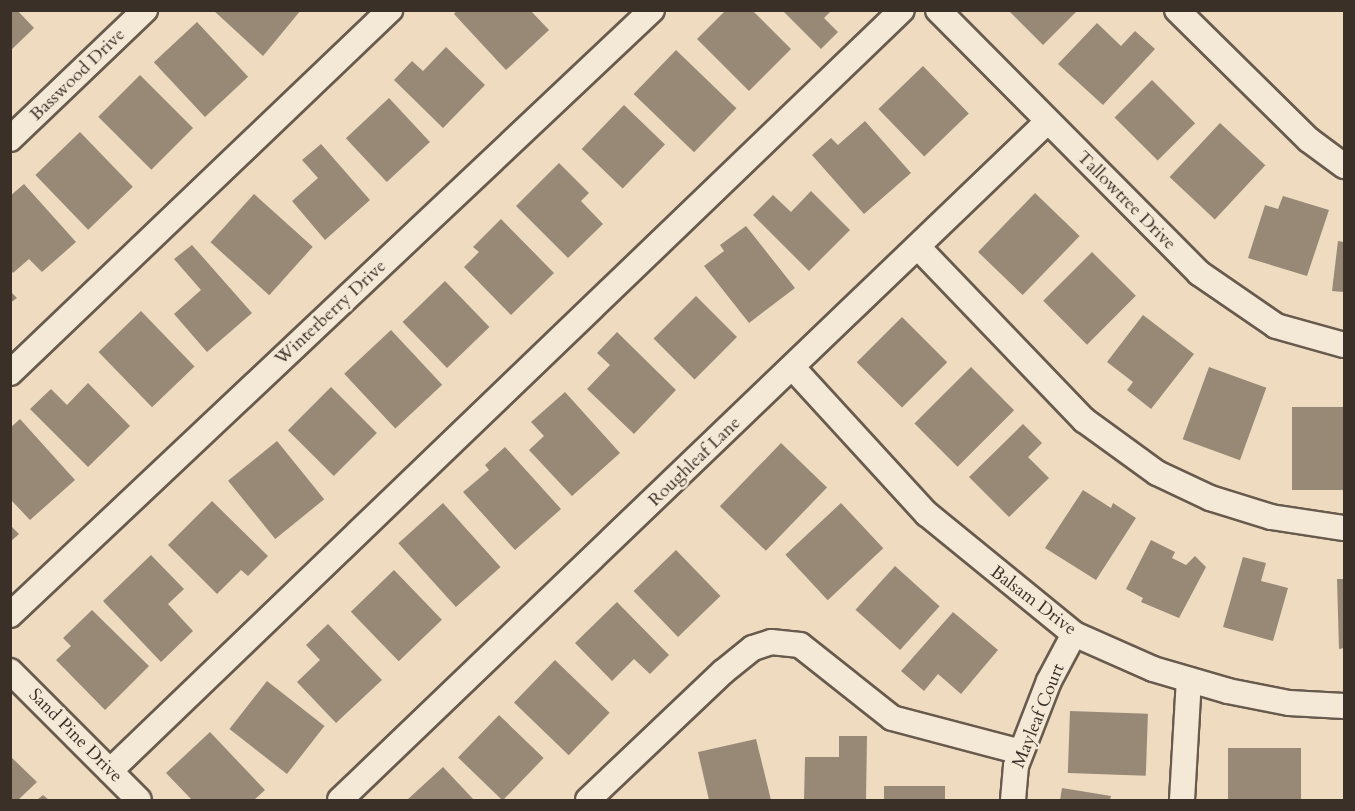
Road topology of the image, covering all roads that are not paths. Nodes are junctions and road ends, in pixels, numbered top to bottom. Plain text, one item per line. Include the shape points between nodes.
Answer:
1 (144, 10) edge
2 (390, 10) edge
3 (652, 10) edge
4 (902, 10) edge
5 (938, 10) edge
6 (1177, 10) edge
7 (1047, 122) junction
8 (10, 139) edge
9 (1344, 166) edge
10 (918, 247) junction
11 (1344, 345) edge
12 (793, 368) junction
13 (10, 373) edge
14 (1344, 528) edge
15 (10, 615) edge
16 (1074, 634) junction
17 (10, 671) edge
18 (1189, 680) junction
19 (1344, 706) edge
20 (1022, 752) junction
21 (110, 771) junction
22 (139, 801) edge
23 (340, 801) edge
24 (588, 801) edge
25 (1012, 801) edge
26 (1182, 801) edge

1 - 8 street, Basswood Drive
2 - 13 street
3 - 15 street, Winterberry Drive
4 - 21 street
5 - 7 street, Tallowtree Drive
6 - 9 street via 1309,140
7 - 10 street, Roughleaf Lane
7 - 11 street, Tallowtree Drive via 1160,238 1235,301 1276,326
10 - 12 street, Roughleaf Lane
10 - 14 street via 1084,420 1157,473 1210,498 1271,517
12 - 16 street, Balsam Drive via 927,514
12 - 23 street, Roughleaf Lane
16 - 18 street, Balsam Drive via 1153,669
16 - 20 street, Mayleaf Court via 1049,681
17 - 21 street, Sand Pine Drive
18 - 19 street, Balsam Drive via 1289,703
18 - 26 street
20 - 24 street via 892,718 800,645 771,642 753,648 723,672
20 - 25 street, Mayleaf Court
21 - 22 street, Sand Pine Drive

